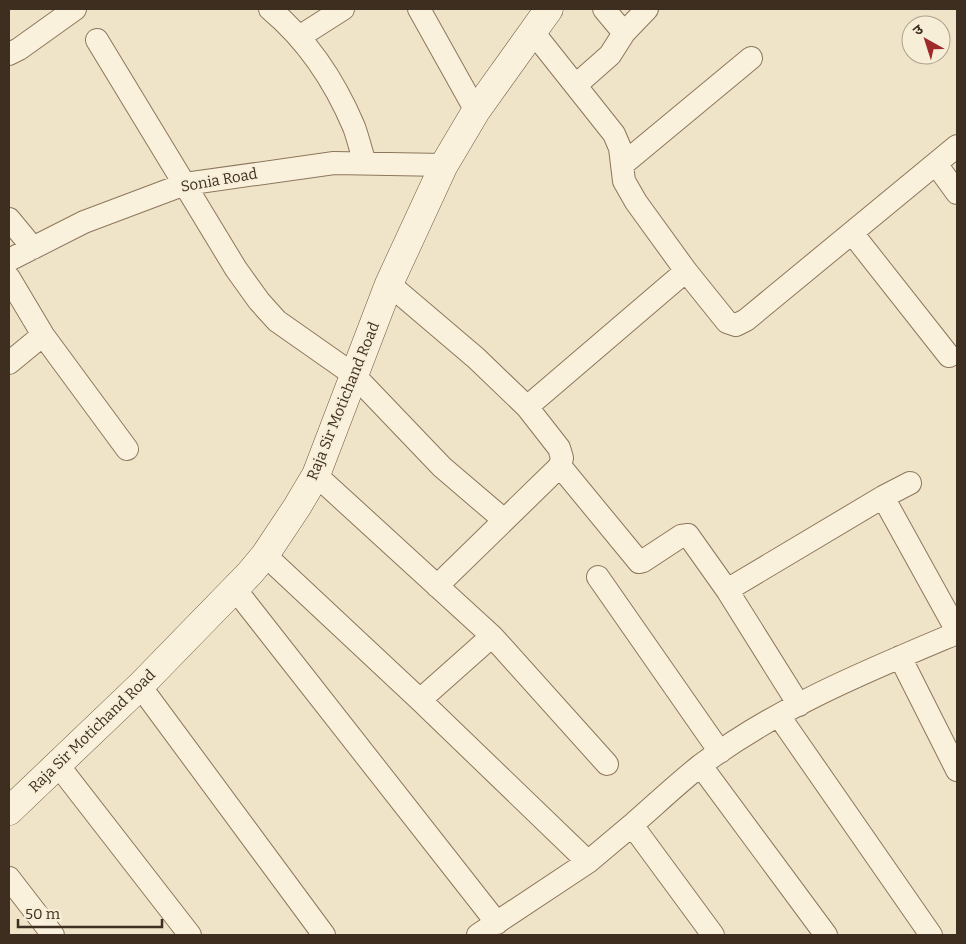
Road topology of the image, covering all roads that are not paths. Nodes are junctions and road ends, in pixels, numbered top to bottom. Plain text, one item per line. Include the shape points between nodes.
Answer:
1 (75, 9) edge
2 (270, 9) edge
3 (343, 9) edge
4 (419, 9) edge
5 (549, 9) edge
6 (604, 9) edge
7 (647, 9) edge
8 (533, 32) junction
9 (624, 33) junction
10 (299, 37) junction
11 (97, 40) dead end
12 (9, 54) edge
13 (751, 58) dead end
14 (576, 86) junction
15 (476, 111) junction
16 (957, 146) edge
17 (365, 163) junction
18 (936, 164) junction
19 (444, 165) junction
20 (622, 165) junction
21 (185, 184) junction
22 (957, 193) edge
23 (9, 219) edge
24 (852, 233) junction
25 (33, 248) junction
26 (9, 260) edge
27 (686, 271) junction
28 (9, 278) edge
29 (389, 284) junction
30 (43, 335) junction
31 (950, 356) dead end
32 (9, 363) edge
33 (354, 375) junction
34 (527, 407) junction
35 (127, 449) dead end
36 (560, 466) junction
37 (316, 475) junction
38 (910, 483) dead end
39 (883, 497) junction
40 (504, 520) junction
41 (265, 555) junction
42 (598, 577) dead end
43 (437, 586) junction
44 (235, 589) junction
45 (727, 590) junction
46 (957, 632) edge
47 (492, 636) junction
48 (900, 657) junction
49 (140, 686) junction
50 (420, 700) junction
51 (799, 705) junction
52 (779, 716) junction
53 (720, 752) junction
54 (607, 764) dead end
55 (58, 765) junction
56 (701, 766) junction
57 (957, 770) edge
58 (9, 811) edge
59 (632, 825) junction
60 (588, 862) junction
61 (9, 878) edge
62 (487, 929) edge
63 (53, 935) edge
64 (190, 935) edge
65 (324, 935) edge
66 (713, 935) edge
67 (826, 935) edge
68 (931, 935) edge

1 - 12 street
2 - 10 street
3 - 10 street
4 - 15 street
5 - 8 street, Raja Sir Motichand Road
6 - 9 street
7 - 9 street
8 - 14 street
8 - 15 street, Raja Sir Motichand Road
9 - 14 street via 610,55
10 - 17 street via 322,67 340,99
11 - 21 street
13 - 20 street
14 - 20 street via 614,134
15 - 19 street, Raja Sir Motichand Road
16 - 18 street
17 - 19 street, Sonia Road
17 - 21 street, Sonia Road via 334,163
18 - 22 street
18 - 24 street
19 - 29 street, Raja Sir Motichand Road
20 - 27 street via 624,182 636,202
21 - 25 street, Sonia Road via 84,222
21 - 33 street via 259,301 277,321
23 - 25 street
24 - 27 street via 736,325 727,322
24 - 31 street
25 - 26 street, Sonia Road
27 - 34 street
28 - 30 street
29 - 33 street, Raja Sir Motichand Road
29 - 34 street via 476,358
30 - 32 street
30 - 35 street
33 - 37 street, Raja Sir Motichand Road
33 - 40 street via 442,467
34 - 36 street via 559,448
36 - 40 street
36 - 45 street via 639,562 681,536 688,535
37 - 41 street, Raja Sir Motichand Road
37 - 43 street
38 - 39 street
39 - 45 street
39 - 46 street
40 - 43 street
41 - 44 street, Raja Sir Motichand Road
41 - 50 street
42 - 53 street
43 - 47 street
44 - 49 street, Raja Sir Motichand Road
44 - 62 street
45 - 51 street
46 - 48 street
47 - 50 street
47 - 54 street
48 - 51 street via 839,683
48 - 57 street
49 - 55 street, Raja Sir Motichand Road
49 - 65 street
50 - 60 street
51 - 52 street
52 - 53 street
52 - 68 street
53 - 56 street
55 - 58 street, Raja Sir Motichand Road
55 - 64 street
56 - 59 street
56 - 67 street
59 - 60 street
59 - 66 street
60 - 62 street
61 - 63 street

